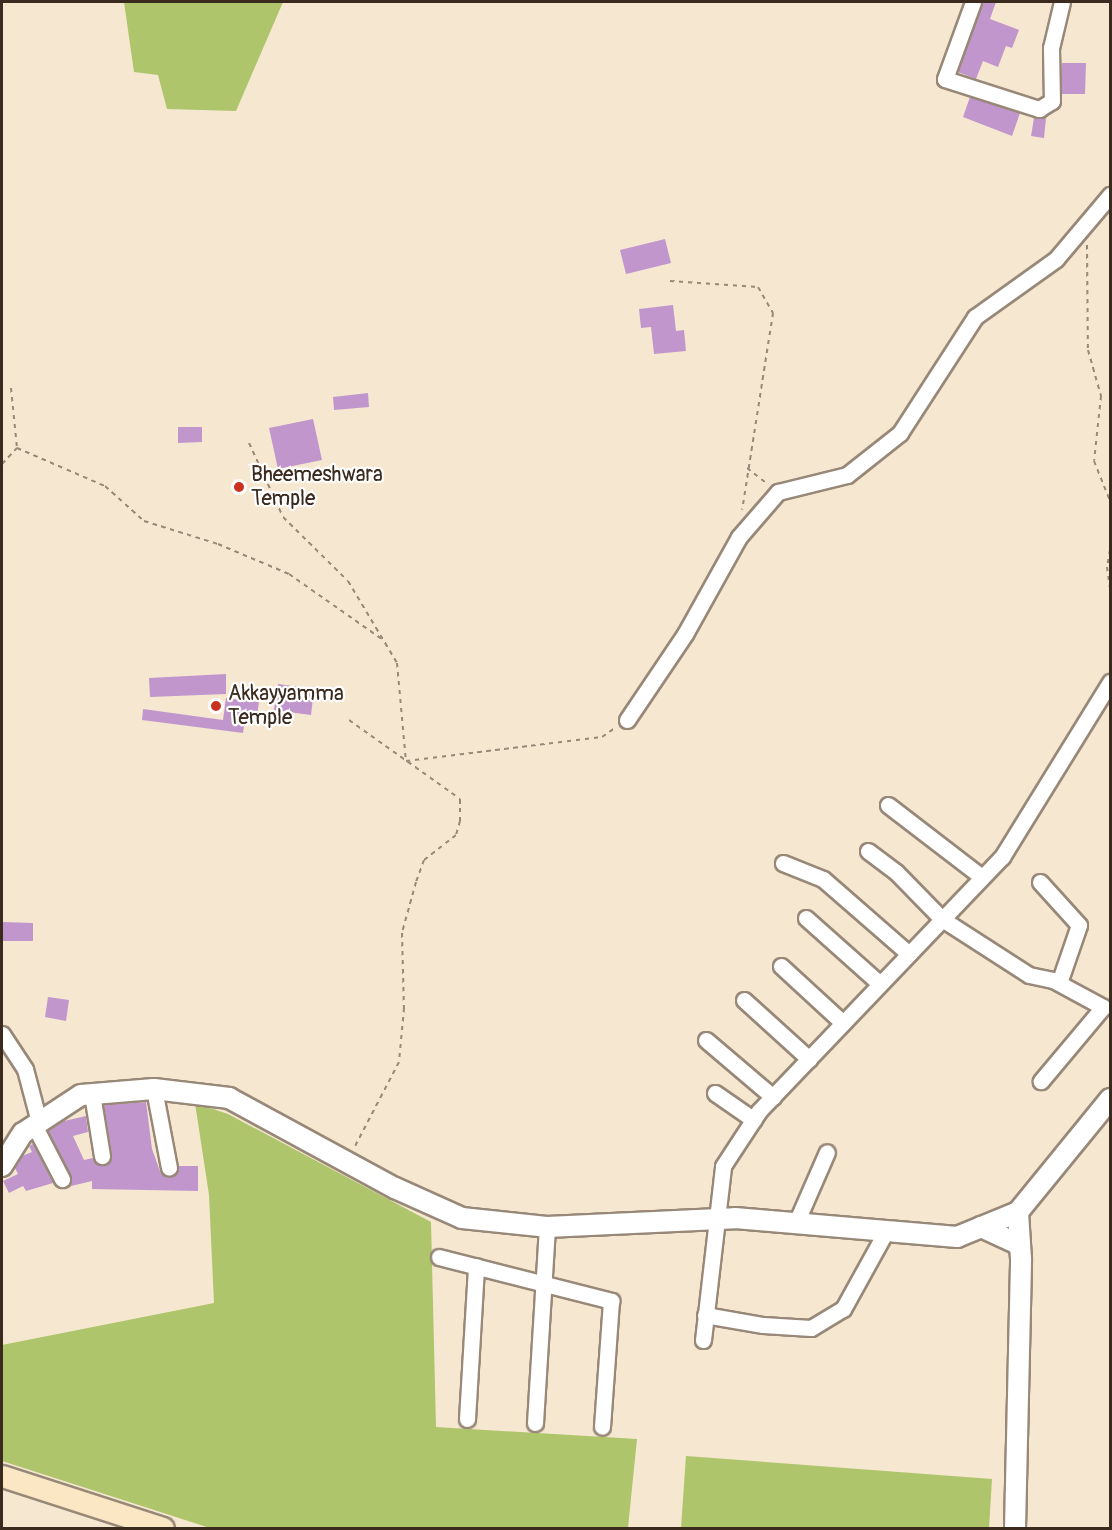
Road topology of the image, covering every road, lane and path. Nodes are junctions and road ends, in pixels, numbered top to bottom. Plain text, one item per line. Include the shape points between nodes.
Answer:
1 (973, 2) edge
2 (1062, 2) edge
3 (1110, 195) edge
4 (1086, 223) junction
5 (670, 281) dead end
6 (11, 388) dead end
7 (249, 443) dead end
8 (17, 448) junction
9 (2, 464) edge
10 (747, 468) junction
11 (778, 492) junction
12 (1110, 501) edge
13 (739, 537) junction
14 (1110, 550) edge
15 (1110, 588) edge
16 (384, 641) junction
17 (1110, 682) edge
18 (349, 720) dead end
19 (627, 720) joint
20 (406, 761) junction
21 (888, 805) dead end
22 (868, 851) dead end
23 (783, 863) dead end
24 (982, 878) junction
25 (1040, 882) dead end
26 (806, 918) dead end
27 (942, 920) junction
28 (909, 954) junction
29 (781, 966) dead end
30 (1059, 983) junction
31 (880, 984) junction
32 (744, 1000) dead end
33 (1108, 1007) edge
34 (843, 1023) junction
35 (2, 1034) edge
36 (706, 1040) dead end
37 (809, 1059) junction
38 (1041, 1081) dead end
39 (154, 1089) junction
40 (715, 1093) dead end
41 (92, 1094) junction
42 (773, 1097) junction
43 (1110, 1099) edge
44 (754, 1120) junction
45 (36, 1124) junction
46 (827, 1152) dead end
47 (102, 1156) dead end
48 (348, 1160) junction
49 (2, 1166) edge
50 (169, 1168) dead end
51 (62, 1179) dead end
52 (1018, 1212) junction
53 (714, 1219) junction
54 (796, 1223) junction
55 (547, 1227) junction
56 (981, 1227) junction
57 (886, 1231) junction
58 (1020, 1245) junction
59 (439, 1257) dead end
60 (476, 1266) junction
61 (543, 1281) junction
62 (705, 1315) junction
63 (703, 1340) dead end
64 (467, 1419) dead end
65 (535, 1423) dead end
66 (602, 1427) dead end
67 (2, 1476) edge
68 (163, 1528) edge
69 (1015, 1528) edge

1 - 2 street via 945,80 1039,109 1052,101 1051,48
3 - 4 street
4 - 11 street via 1056,259 975,316 900,433 847,475
4 - 12 path via 1088,350 1101,396 1094,460
5 - 10 path via 758,286 773,313
6 - 8 path
7 - 16 path via 283,517 348,581
8 - 9 path
8 - 16 path via 105,486 144,521 218,544 289,574
10 - 11 path
10 - 13 path
11 - 13 street
13 - 19 street via 685,634
14 - 15 path
16 - 20 path via 397,663
17 - 24 street via 1002,857
18 - 20 path
19 - 20 path via 602,736
20 - 48 path via 460,799 460,821 456,835 424,860 416,882 402,933 404,1008 399,1062
21 - 24 street
22 - 27 street via 896,872
23 - 28 street via 823,879
24 - 27 street
25 - 30 street via 1079,925
26 - 31 street
27 - 28 street
27 - 30 street via 1029,975
28 - 31 street
29 - 34 street
30 - 33 street
31 - 34 street
32 - 37 street
33 - 38 street
34 - 37 street
35 - 45 street via 25,1069
36 - 42 street
37 - 42 street
39 - 41 street
39 - 48 street via 229,1098
39 - 50 street
40 - 44 street
41 - 45 street via 81,1095
41 - 47 street
42 - 44 street
43 - 52 street
44 - 53 street via 723,1166
45 - 49 street via 23,1133
45 - 51 street
46 - 54 street
48 - 55 street via 395,1188 462,1218
52 - 56 street
52 - 58 street
53 - 54 street
53 - 55 street
53 - 62 street
54 - 57 street
55 - 61 street
56 - 57 street via 957,1237
56 - 58 street
57 - 62 street via 843,1309 811,1328
58 - 69 street
59 - 60 street
60 - 61 street
60 - 64 street
61 - 65 street
61 - 66 street via 611,1301
62 - 63 street
67 - 68 main road

